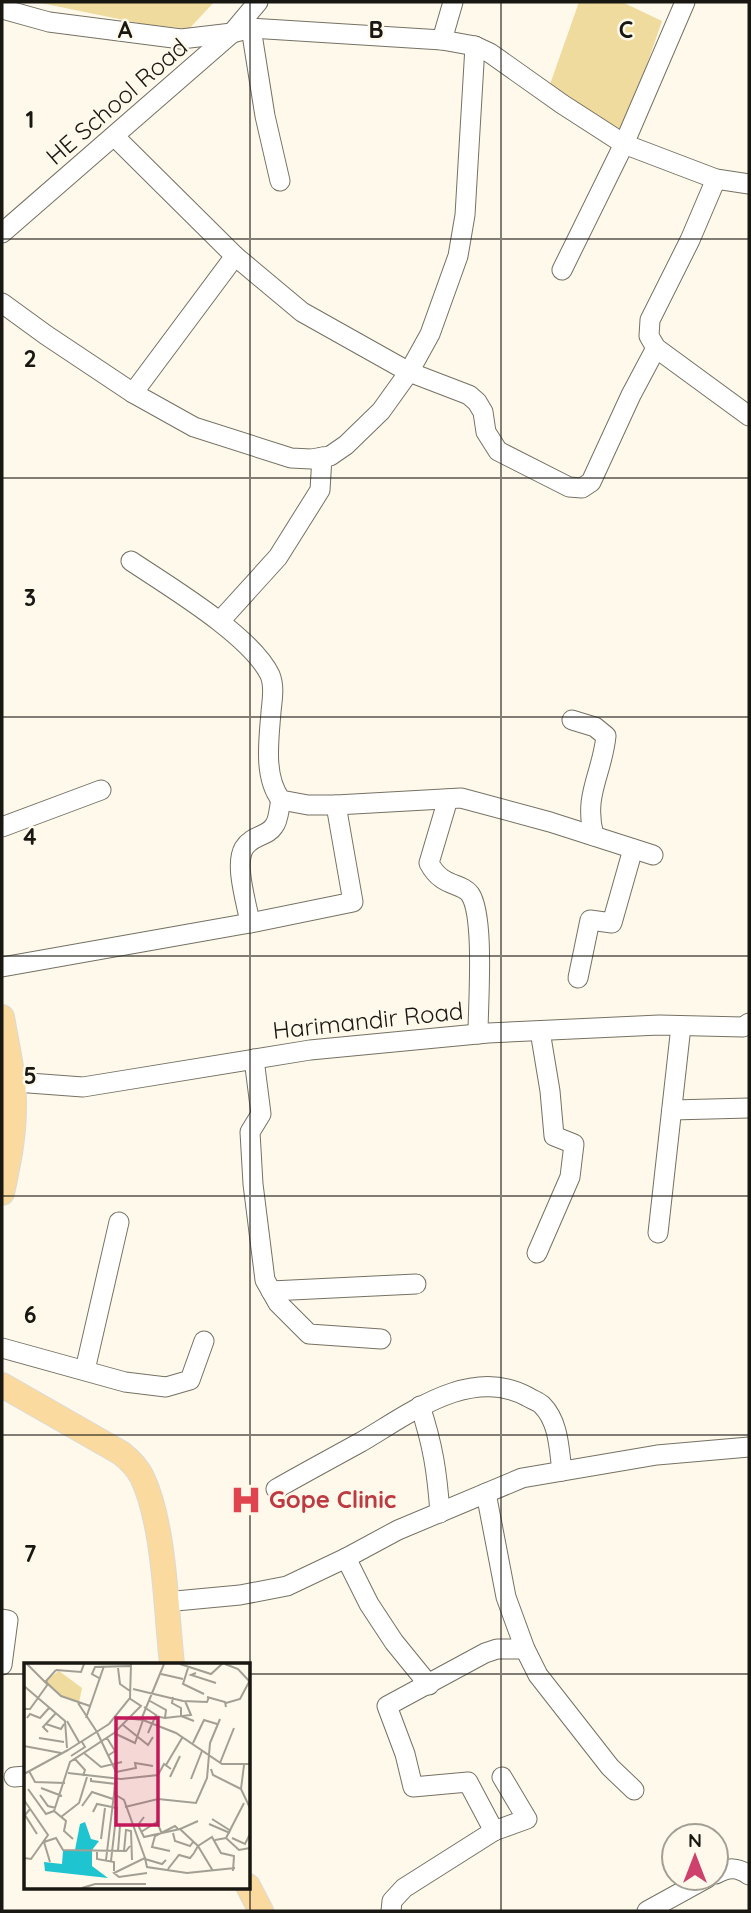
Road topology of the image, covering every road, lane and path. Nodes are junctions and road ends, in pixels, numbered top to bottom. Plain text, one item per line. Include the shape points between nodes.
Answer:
1 (258, 2) edge
2 (453, 2) edge
3 (685, 2) edge
4 (2, 9) edge
5 (241, 31) junction
6 (442, 40) junction
7 (475, 46) junction
8 (115, 137) junction
9 (624, 145) junction
10 (716, 179) junction
11 (280, 181) dead end
12 (749, 184) edge
13 (2, 233) edge
14 (235, 256) junction
15 (562, 270) dead end
16 (2, 303) edge
17 (656, 348) junction
18 (409, 372) junction
19 (133, 393) junction
20 (749, 416) edge
21 (322, 457) junction
22 (131, 561) dead end
23 (220, 621) junction
24 (572, 720) dead end
25 (101, 790) dead end
26 (448, 799) junction
27 (281, 800) junction
28 (336, 805) junction
29 (2, 827) edge
30 (593, 836) junction
31 (633, 849) junction
32 (653, 855) dead end
33 (250, 923) junction
34 (2, 967) edge
35 (578, 978) dead end
36 (2, 1017) edge
37 (746, 1025) edge
38 (681, 1026) junction
39 (540, 1031) junction
40 (478, 1034) junction
41 (254, 1059) junction
42 (7, 1082) edge
43 (749, 1108) edge
44 (671, 1110) junction
45 (2, 1192) edge
46 (119, 1222) dead end
47 (658, 1233) dead end
48 (537, 1253) dead end
49 (416, 1284) dead end
50 (271, 1292) junction
51 (382, 1339) dead end
52 (204, 1341) dead end
53 (2, 1348) edge
54 (85, 1370) junction
55 (2, 1385) edge
56 (420, 1406) junction
57 (749, 1447) edge
58 (562, 1471) junction
59 (276, 1489) dead end
60 (486, 1493) junction
61 (440, 1513) junction
62 (346, 1558) junction
63 (165, 1602) junction
64 (2, 1619) edge
65 (525, 1649) junction
66 (172, 1663) edge
67 (2, 1665) edge
68 (429, 1685) junction
69 (502, 1777) dead end
70 (635, 1790) dead end
71 (494, 1831) junction
72 (730, 1869) edge
73 (749, 1875) edge
74 (249, 1888) edge
75 (682, 1892) edge
76 (261, 1911) edge
77 (391, 1911) edge
78 (647, 1911) edge

1 - 5 street, HE School Road
2 - 6 street
3 - 9 street
4 - 5 street via 49,22 181,39
5 - 6 street
5 - 8 street, HE School Road
5 - 11 street
6 - 7 street
7 - 9 street
7 - 18 street via 463,236 430,334
8 - 13 street, HE School Road
8 - 14 street
9 - 10 street
9 - 15 street
10 - 12 street
10 - 17 street via 650,320 649,336
14 - 18 street via 302,312
14 - 19 street
16 - 19 street
17 - 18 street via 591,482 582,488 569,487 498,451 486,432 477,402
17 - 20 street
18 - 21 street via 381,411 346,445
19 - 21 street via 194,427 291,458
21 - 23 street via 320,490 278,557
22 - 23 street
23 - 27 street via 270,676 274,690 269,768
24 - 30 street via 606,736 589,800
25 - 29 street
26 - 28 street
26 - 30 street via 461,798
26 - 40 street via 429,863 435,874 467,891 475,903
27 - 28 street via 308,806
27 - 33 street via 275,825 243,849 240,866
28 - 33 street via 353,902
30 - 31 street
31 - 32 street
31 - 35 street via 612,923 590,920
33 - 34 street
36 - 42 main road
37 - 38 street, Harimandir Road
38 - 39 street, Harimandir Road
38 - 44 street
39 - 40 street, Harimandir Road
39 - 48 street via 554,1136 574,1144 570,1177
40 - 41 street, Harimandir Road
41 - 42 street, Harimandir Road via 83,1087
41 - 50 street via 261,1114 250,1132 253,1184 265,1280
42 - 45 main road via 13,1135
43 - 44 street
44 - 47 street
46 - 54 street
49 - 50 street
50 - 51 street via 309,1334
52 - 54 street via 190,1381 166,1387 125,1382
53 - 54 street
55 - 63 main road via 136,1466 156,1523
56 - 58 street via 456,1391 494,1386 518,1391 542,1405 553,1422
56 - 59 street
56 - 61 street via 437,1468
57 - 58 street via 657,1455
58 - 60 street via 522,1478
60 - 61 street
60 - 65 street via 506,1597
61 - 62 street
62 - 63 street via 287,1586
62 - 68 street via 369,1604
63 - 66 main road
64 - 67 street via 8,1620
65 - 68 street via 485,1653
65 - 70 street via 538,1675 577,1726
68 - 71 street via 387,1706 413,1787 468,1782
69 - 71 street via 527,1819
71 - 77 street via 404,1888 392,1900
72 - 73 street
74 - 76 main road
75 - 78 street

